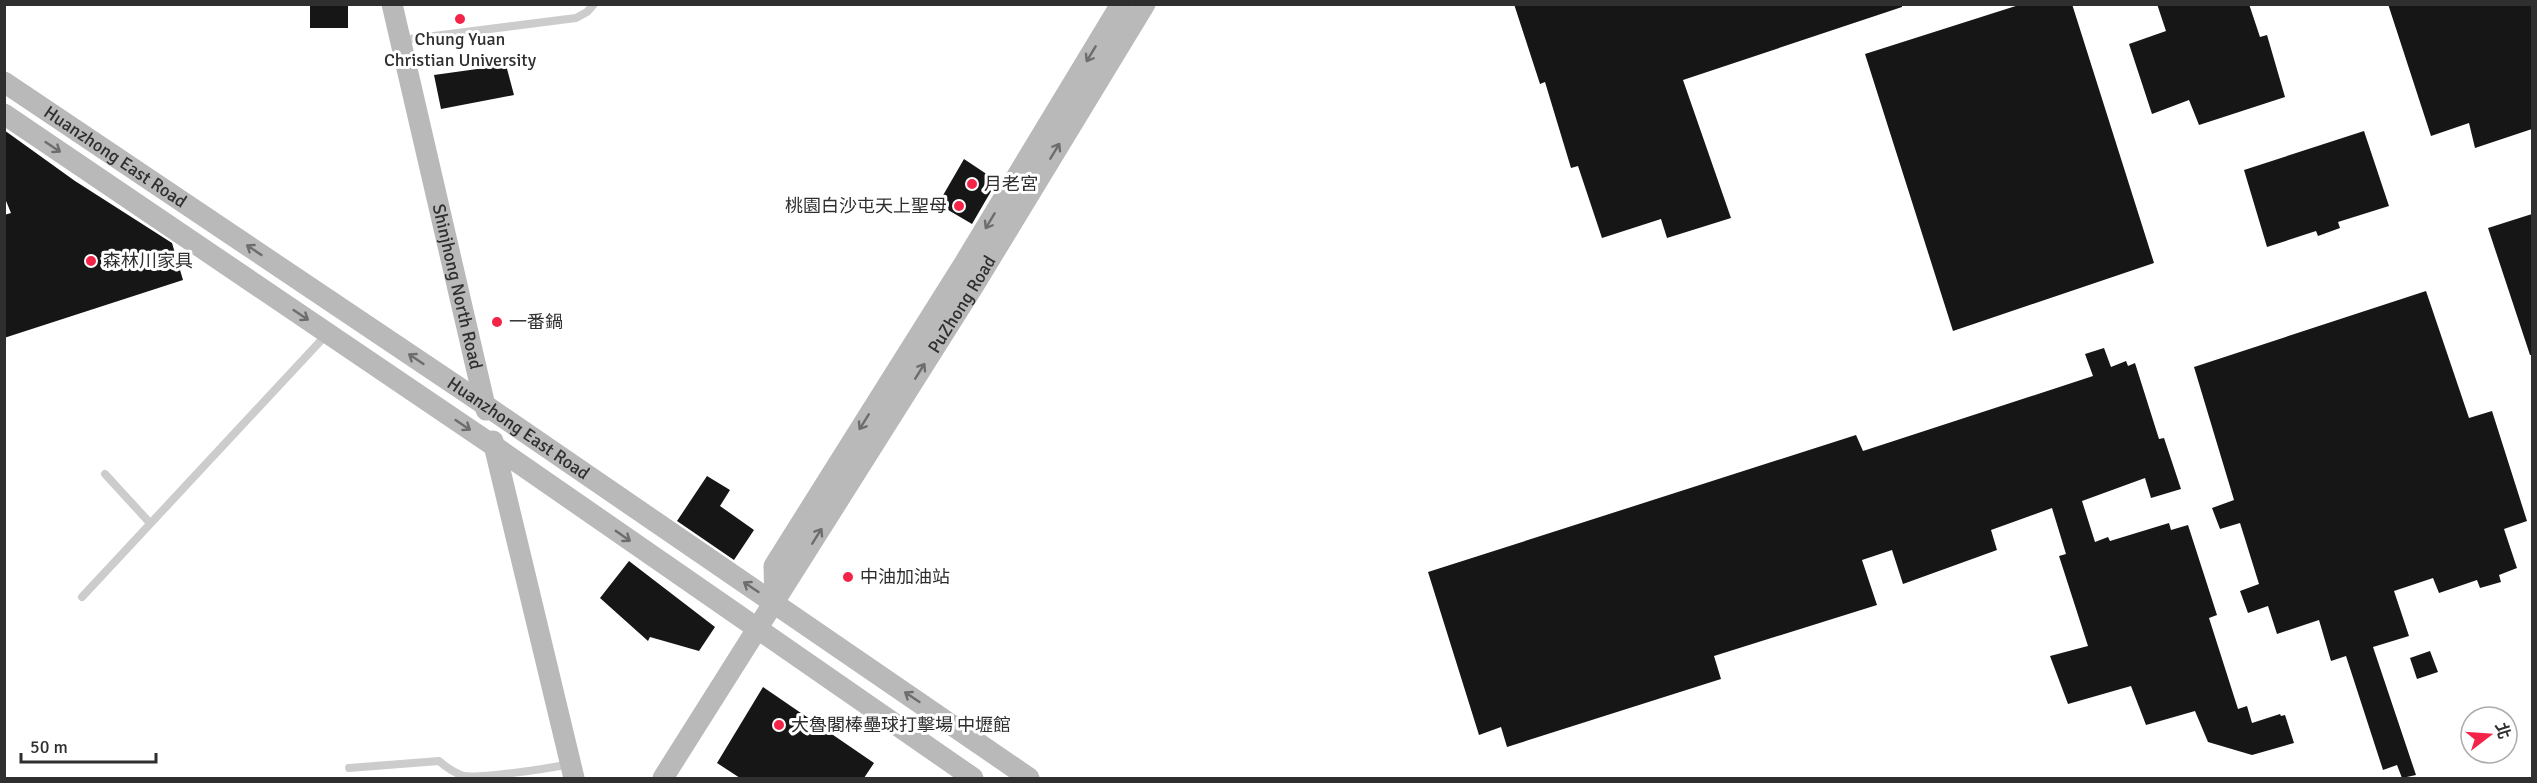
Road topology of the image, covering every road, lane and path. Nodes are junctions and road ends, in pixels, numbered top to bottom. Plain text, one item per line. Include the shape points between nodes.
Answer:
1 (392, 4) edge
2 (594, 4) edge
3 (1121, 4) edge
4 (1145, 4) edge
5 (400, 40) junction
6 (4, 82) edge
7 (4, 114) edge
8 (328, 333) junction
9 (485, 405) junction
10 (494, 446) junction
11 (105, 474) dead end
12 (150, 523) junction
13 (82, 597) dead end
14 (775, 604) junction
15 (758, 631) junction
16 (349, 768) dead end
17 (572, 771) edge
18 (663, 778) edge
19 (973, 778) edge
20 (1029, 778) edge

1 - 5 street, Shinjhong North Road
2 - 5 lane via 576,18
3 -> 14 street, PuZhong Road via 774,566
14 -> 4 street, PuZhong Road
5 - 9 street, Shinjhong North Road
9 -> 6 street, Huanzhong East Road
7 -> 8 street, Huanzhong East Road
8 -> 10 street, Huanzhong East Road
8 - 12 lane
9 - 10 street, Shinjhong North Road
14 -> 9 street, Huanzhong East Road
10 -> 15 street, Huanzhong East Road
10 - 17 street, Shinjhong North Road
11 - 12 lane
12 - 13 lane
14 - 15 street, PuZhong Road
20 -> 14 street, Huanzhong East Road
15 - 18 street, PuZhong Road
15 - 19 street, Huanzhong East Road
16 - 17 lane via 439,761 452,772 467,777

